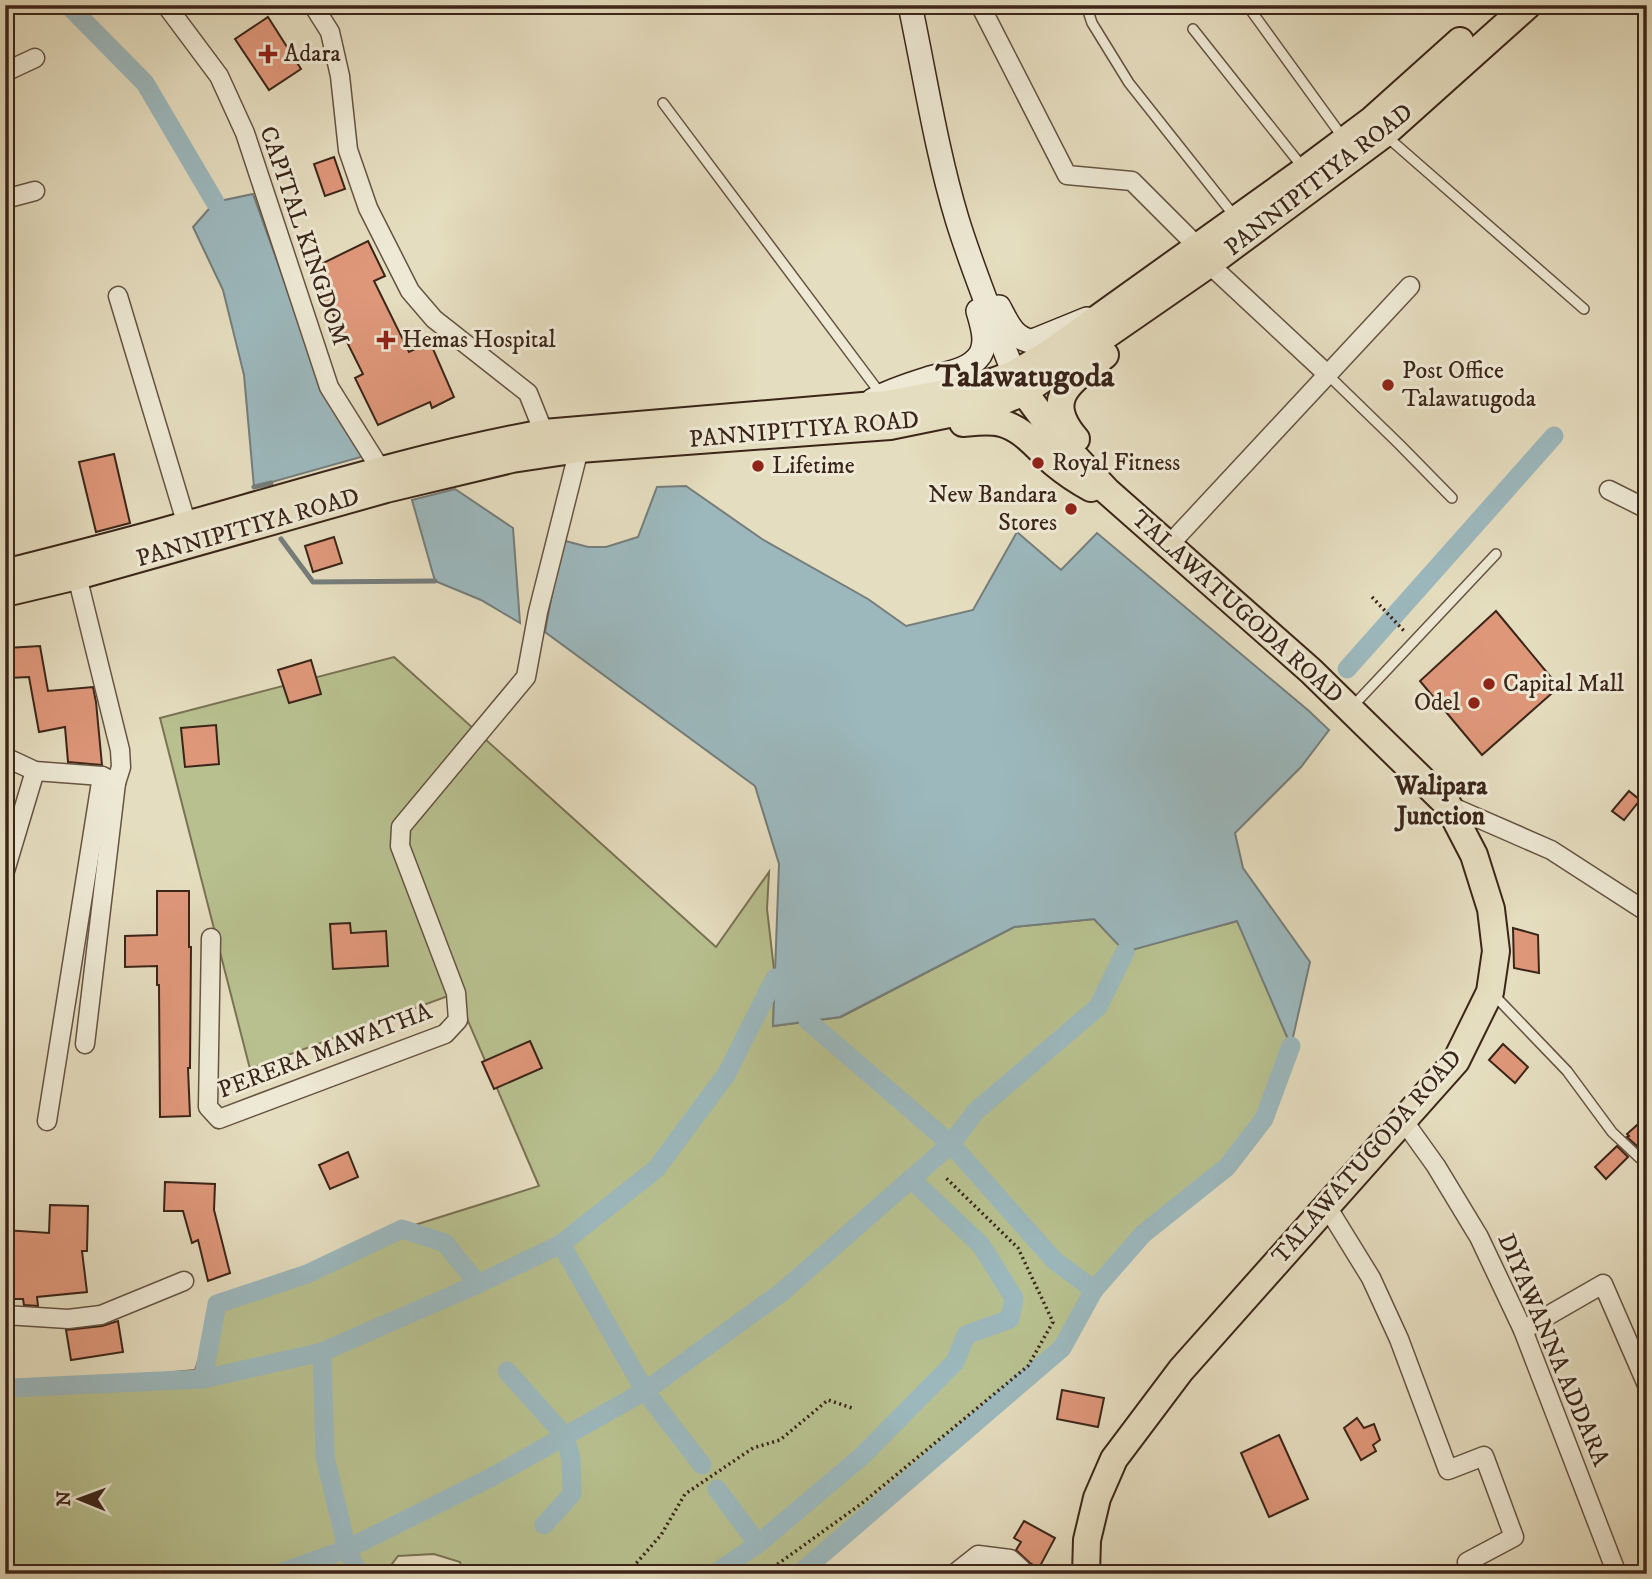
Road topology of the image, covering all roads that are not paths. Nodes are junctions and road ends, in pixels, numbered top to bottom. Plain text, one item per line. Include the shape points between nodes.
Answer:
1 (166, 5) edge
2 (313, 5) edge
3 (911, 5) edge
4 (980, 5) edge
5 (1086, 5) edge
6 (1247, 5) edge
7 (1500, 5) edge
8 (1528, 5) edge
9 (1193, 29) dead end
10 (35, 58) dead end
11 (5, 72) edge
12 (663, 103) dead end
13 (1378, 127) junction
14 (1345, 140) junction
15 (1305, 170) junction
16 (35, 191) dead end
17 (5, 199) edge
18 (1236, 219) junction
19 (1203, 255) junction
20 (970, 256) junction
21 (1410, 285) dead end
22 (118, 296) dead end
23 (1153, 304) junction
24 (1584, 309) dead end
25 (1110, 310) junction
26 (1327, 374) junction
27 (1019, 383) junction
28 (884, 400) junction
29 (907, 422) junction
30 (544, 433) junction
31 (579, 449) junction
32 (383, 479) junction
33 (1609, 489) dead end
34 (1452, 498) dead end
35 (1647, 509) edge
36 (1128, 511) junction
37 (187, 525) junction
38 (1168, 546) junction
39 (1496, 554) dead end
40 (5, 573) edge
41 (77, 576) junction
42 (5, 593) edge
43 (1351, 709) junction
44 (5, 757) edge
45 (35, 771) junction
46 (109, 779) junction
47 (1448, 805) junction
48 (5, 871) edge
49 (1647, 912) edge
50 (211, 938) dead end
51 (1490, 992) junction
52 (85, 1044) dead end
53 (1403, 1120) junction
54 (47, 1121) dead end
55 (1647, 1165) edge
56 (1326, 1205) junction
57 (184, 1281) dead end
58 (5, 1315) edge
59 (1523, 1330) junction
60 (1647, 1385) edge
61 (1467, 1562) dead end
62 (954, 1574) edge
63 (1021, 1574) edge
64 (1086, 1574) edge
65 (1617, 1574) edge

1 - 32 street, CAPITAL KINGDOM via 219,76 245,133 329,387
2 - 30 street via 330,32 338,65 348,150 368,208 410,291 434,319 528,393
3 - 20 main road via 946,175
4 - 19 street via 1067,175 1132,181
5 - 18 lane via 1129,83
6 - 14 lane
7 - 13 main road, PANNIPITIYA ROAD
8 - 13 main road, PANNIPITIYA ROAD
9 - 15 lane
10 - 11 street
12 - 28 lane
13 - 14 main road, PANNIPITIYA ROAD
13 - 19 main road, PANNIPITIYA ROAD
13 - 24 lane
14 - 15 main road, PANNIPITIYA ROAD
15 - 18 main road, PANNIPITIYA ROAD
16 - 17 street
18 - 19 main road, PANNIPITIYA ROAD
19 - 23 main road, PANNIPITIYA ROAD
19 - 25 main road, PANNIPITIYA ROAD
19 - 26 street
20 - 25 main road via 1015,334 1024,340 1032,341
20 - 27 main road
20 - 28 main road via 983,329 980,355 960,370 923,380
21 - 26 street
22 - 37 street
23 - 27 main road, PANNIPITIYA ROAD
23 - 36 main road via 1130,335 1073,382 1059,401 1066,428
25 - 27 main road, PANNIPITIYA ROAD via 1048,354
26 - 34 lane
26 - 38 street
27 - 28 main road, PANNIPITIYA ROAD
27 - 29 main road, PANNIPITIYA ROAD via 993,405
27 - 36 main road, TALAWATUGODA ROAD via 1076,458
28 - 30 main road, PANNIPITIYA ROAD via 854,407
29 - 31 main road, PANNIPITIYA ROAD
29 - 36 main road via 991,422 1011,427 1071,477
30 - 32 main road, PANNIPITIYA ROAD
31 - 32 main road, PANNIPITIYA ROAD
31 - 50 street, PERERA MAWATHA via 526,677 401,827 400,846 456,993 458,1020 445,1034 219,1119 208,1107
32 - 37 main road, PANNIPITIYA ROAD
32 - 41 main road, PANNIPITIYA ROAD
33 - 35 street
36 - 38 main road, TALAWATUGODA ROAD
37 - 40 main road, PANNIPITIYA ROAD
38 - 43 main road, TALAWATUGODA ROAD
39 - 43 lane
41 - 42 main road, PANNIPITIYA ROAD
41 - 46 street via 120,750 121,767
43 - 47 main road, TALAWATUGODA ROAD
44 - 45 street
45 - 46 street
45 - 48 street
46 - 52 street
46 - 54 street
47 - 49 street via 1551,850
47 - 51 main road, TALAWATUGODA ROAD via 1474,855 1491,909 1496,951
51 - 53 main road, TALAWATUGODA ROAD via 1456,1061
51 - 55 lane via 1567,1071 1612,1132
53 - 56 main road, TALAWATUGODA ROAD
53 - 59 street, DIYAWANNA ADDARA via 1479,1237
56 - 61 street via 1371,1278 1448,1470 1484,1456 1514,1537
56 - 64 main road, TALAWATUGODA ROAD via 1181,1370 1115,1459 1097,1497 1087,1540
57 - 58 street via 101,1315 68,1319
59 - 60 street via 1603,1284
59 - 65 street, DIYAWANNA ADDARA
62 - 63 street via 978,1555 1010,1559

